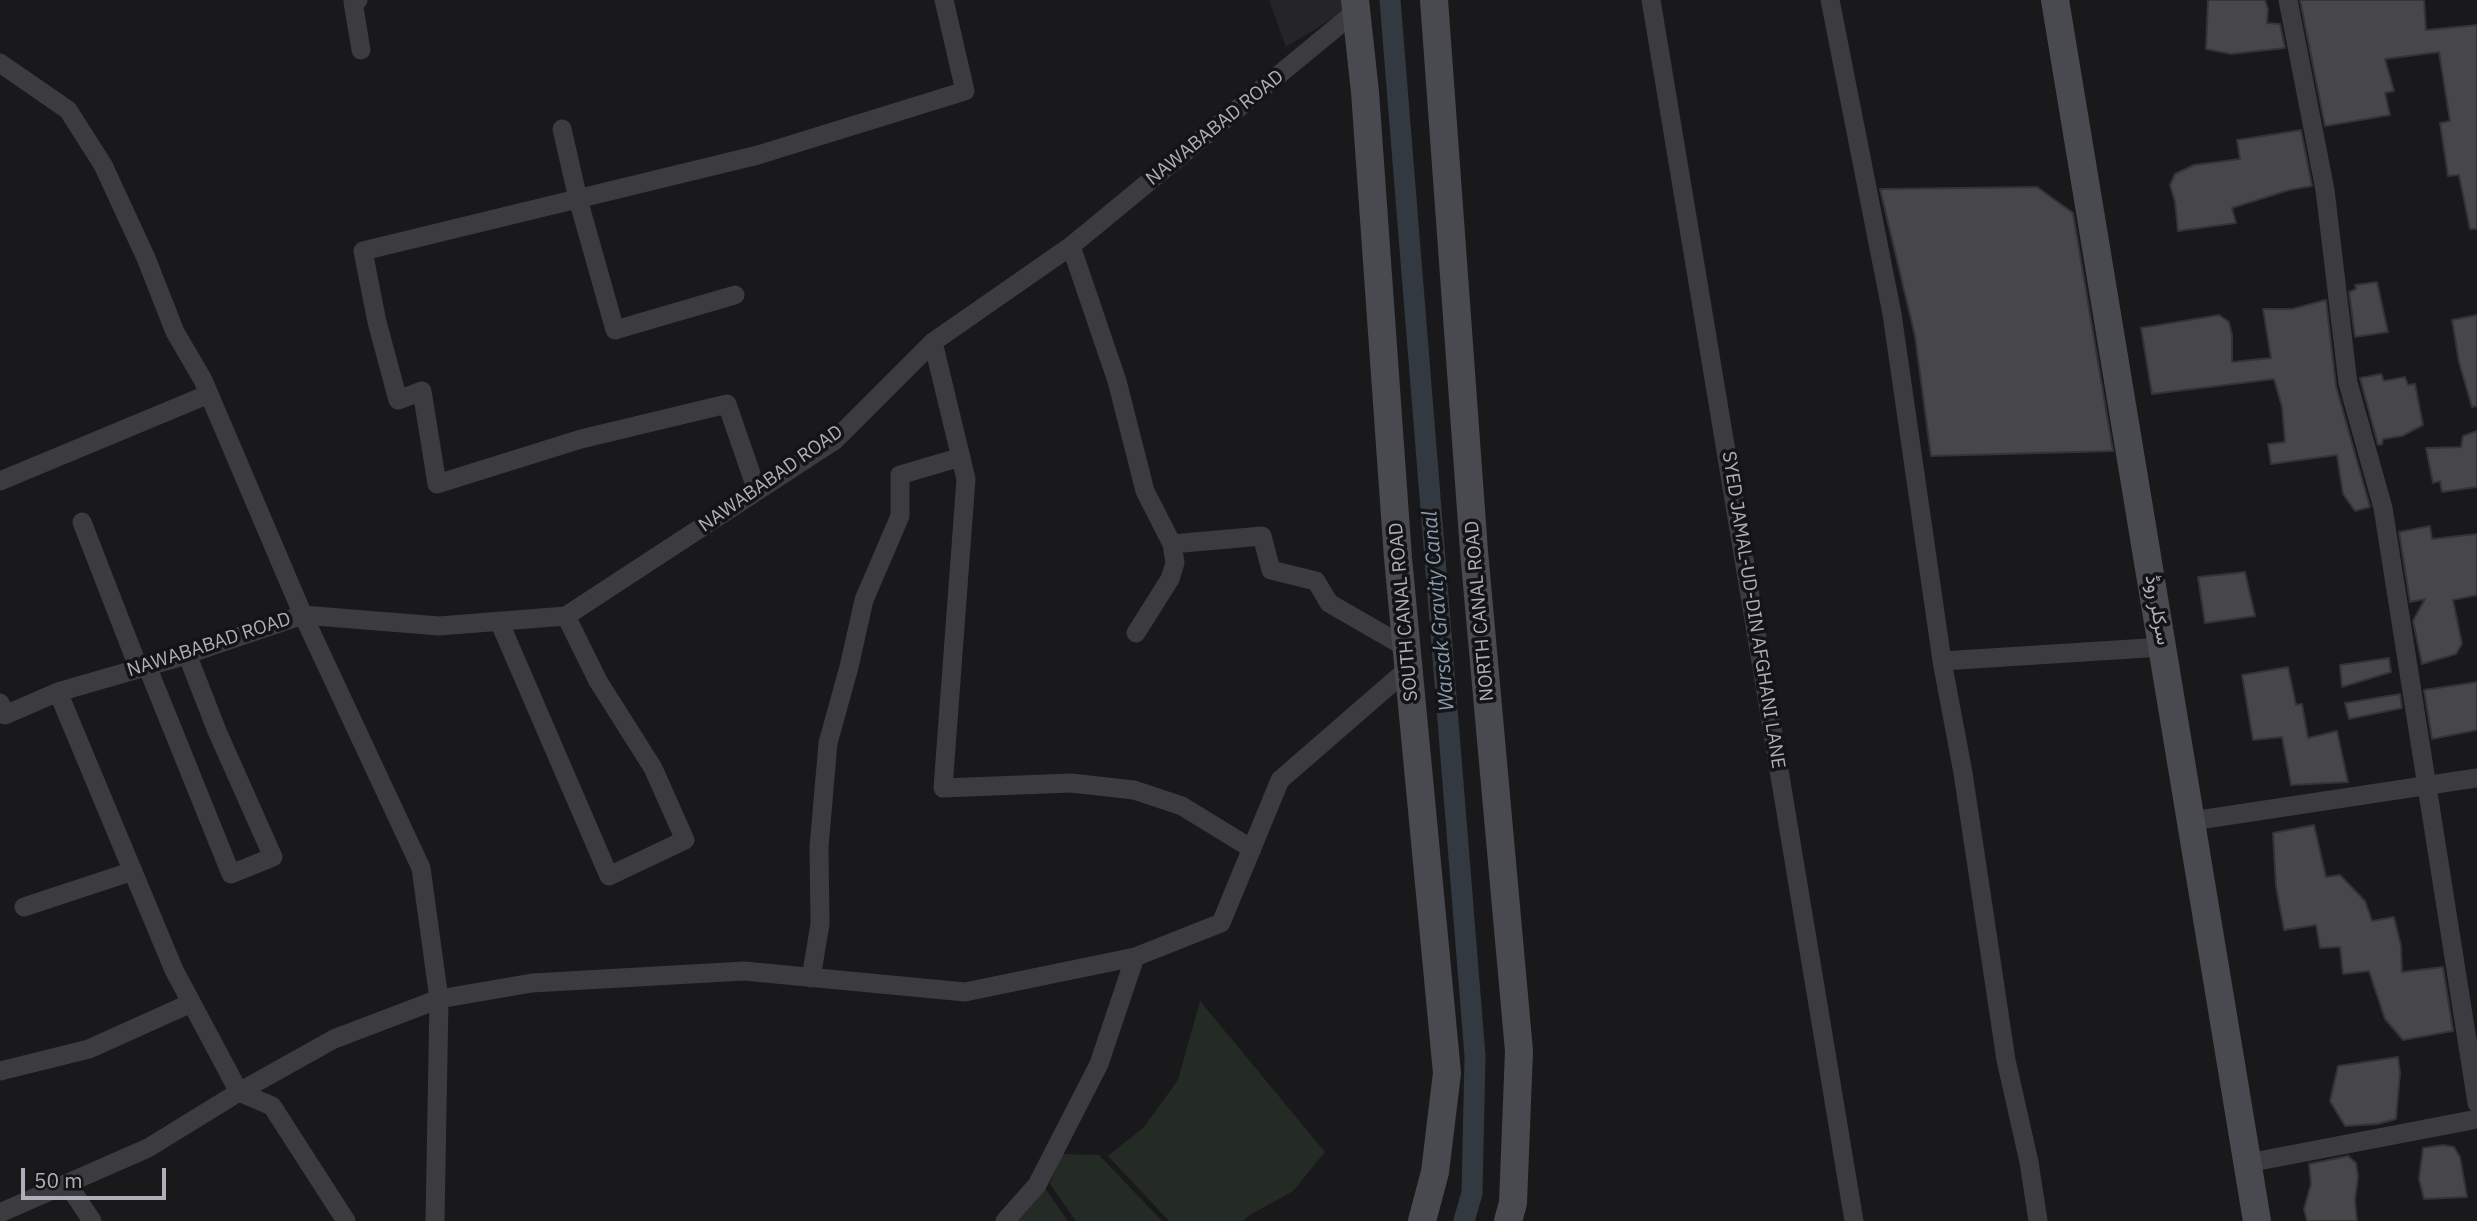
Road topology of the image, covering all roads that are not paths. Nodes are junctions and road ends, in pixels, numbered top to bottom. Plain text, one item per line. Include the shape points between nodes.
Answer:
1 (358, 0) edge
2 (944, 0) edge
3 (1434, 0) edge
4 (1651, 0) edge
5 (1830, 0) edge
6 (2055, 0) edge
7 (2288, 0) edge
8 (1364, 4) edge
9 (361, 50) dead end
10 (0, 63) edge
11 (562, 130) dead end
12 (578, 199) junction
13 (1071, 246) junction
14 (736, 295) dead end
15 (933, 342) junction
16 (209, 394) junction
17 (961, 457) junction
18 (0, 481) edge
19 (757, 491) junction
20 (82, 522) dead end
21 (1172, 544) junction
22 (303, 615) junction
23 (566, 615) junction
24 (499, 621) junction
25 (1136, 633) dead end
26 (2163, 647) junction
27 (187, 654) junction
28 (1408, 658) junction
29 (1942, 661) junction
30 (143, 667) junction
31 (58, 692) junction
32 (2, 712) edge
33 (2477, 778) edge
34 (2427, 788) junction
35 (2192, 821) junction
36 (1252, 849) junction
37 (133, 871) junction
38 (24, 906) dead end
39 (1135, 957) junction
40 (2477, 965) edge
41 (2457, 969) junction
42 (811, 978) junction
43 (439, 999) junction
44 (191, 1003) junction
45 (0, 1071) edge
46 (239, 1092) junction
47 (2477, 1103) edge
48 (2477, 1119) edge
49 (2248, 1163) junction
50 (67, 1183) junction
51 (0, 1213) edge
52 (1516, 1215) edge
53 (92, 1221) edge
54 (346, 1221) edge
55 (435, 1221) edge
56 (1005, 1221) edge
57 (1422, 1221) edge
58 (1854, 1221) edge
59 (2038, 1221) edge
60 (2257, 1221) edge

1 - 9 street via 353,2
2 - 12 street via 965,90 758,155
3 - 52 main road, NORTH CANAL ROAD via 1474,551 1519,1051
4 - 58 street, SYED JAMAL-UD-DIN AFGHANI LANE
5 - 29 street via 1892,314
6 - 26 main road, سرکلر روڈ
7 - 34 street via 2325,190 2348,383 2383,508
8 - 13 street, NAWABABAD ROAD
8 - 28 main road, SOUTH CANAL ROAD via 1365,92
10 - 16 street via 68,110 103,165 175,332
11 - 12 street
12 - 14 street via 615,330
12 - 19 street via 363,251 398,400 422,391 437,484 582,439 727,404
13 - 15 street, NAWABABAD ROAD
13 - 21 street via 1117,381 1145,491
15 - 17 street
15 - 19 street, NAWABABAD ROAD via 835,440
16 - 18 street
16 - 22 street
17 - 36 street via 966,479 943,788 1071,783 1134,790 1182,806
17 - 42 street via 900,475 900,516 864,600 828,743 819,847 820,924
19 - 23 street, NAWABABAD ROAD
20 - 30 street
21 - 25 street via 1175,563 1170,579
21 - 28 street via 1262,536 1271,570 1316,581 1329,603
22 - 24 street, NAWABABAD ROAD via 439,626
22 - 27 street, NAWABABAD ROAD
22 - 43 street via 421,868
23 - 24 street, NAWABABAD ROAD
23 - 24 street via 598,681 653,768 685,840 609,876
26 - 29 street
26 - 35 main road, سرکلر روڈ
27 - 30 street, NAWABABAD ROAD
27 - 30 street via 273,857 232,874
28 - 36 street via 1280,780
28 - 57 main road, SOUTH CANAL ROAD via 1447,1073 1435,1172
29 - 59 street via 2006,1060
30 - 31 street, NAWABABAD ROAD
31 - 32 street, NAWABABAD ROAD
31 - 37 street
33 - 34 street
34 - 35 street
34 - 41 street
35 - 49 main road, سرکلر روڈ
36 - 39 street via 1221,923
37 - 38 street
37 - 44 street
39 - 42 street via 965,992
39 - 56 street via 1099,1064 1037,1185
40 - 41 street
41 - 47 street
42 - 43 street via 744,971 532,984
43 - 46 street via 334,1040
43 - 55 street
44 - 45 street via 89,1049
44 - 46 street
46 - 50 street via 148,1148
46 - 54 street via 272,1105
48 - 49 street
49 - 60 main road, سرکلر روڈ
50 - 51 street
50 - 53 street

